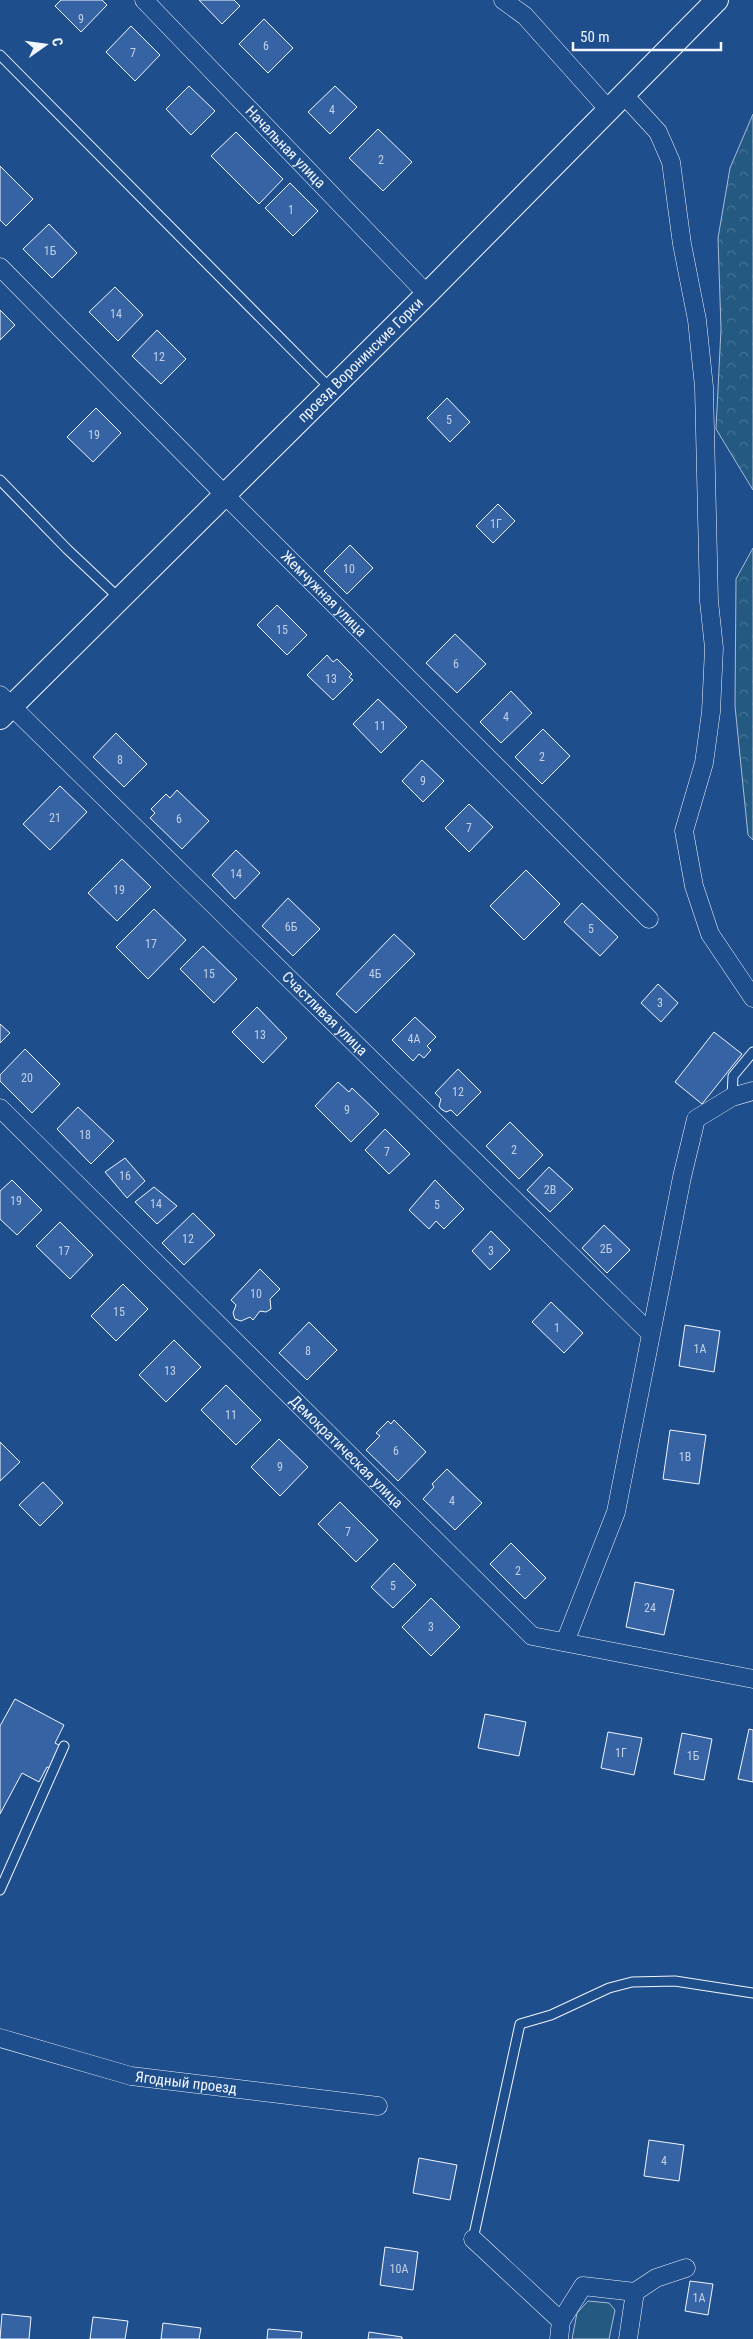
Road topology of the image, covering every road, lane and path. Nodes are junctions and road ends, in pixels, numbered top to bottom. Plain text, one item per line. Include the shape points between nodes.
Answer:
1 (144, 0) edge
2 (503, 0) edge
3 (717, 0) edge
4 (0, 55) edge
5 (617, 102) junction
6 (0, 266) edge
7 (427, 294) junction
8 (331, 390) junction
9 (0, 480) edge
10 (225, 495) junction
11 (120, 599) junction
12 (4, 706) edge
13 (649, 919) dead end
14 (753, 998) edge
15 (753, 1052) edge
16 (753, 1091) edge
17 (732, 1097) junction
18 (0, 1108) edge
19 (650, 1333) junction
20 (565, 1642) junction
21 (753, 1679) edge
22 (64, 1746) dead end
23 (0, 1890) edge
24 (753, 1993) edge
25 (0, 2038) edge
26 (378, 2106) dead end
27 (472, 2239) joint
28 (686, 2268) dead end
29 (635, 2292) junction
30 (560, 2321) junction
31 (559, 2339) edge
32 (628, 2339) edge

1 - 7 street, Начальная улица
2 - 5 street via 525,16
3 - 5 street, проезд Воронинские Горки
4 - 8 lane
5 - 7 street, проезд Воронинские Горки
5 - 14 street via 658,132 671,162 697,320 704,387 709,601 714,648 711,712 704,763 684,832 694,886 710,934
6 - 10 street, Жемчужная улица
7 - 8 street, проезд Воронинские Горки
8 - 10 street, проезд Воронинские Горки
9 - 11 lane
10 - 11 street, проезд Воронинские Горки
10 - 13 street, Жемчужная улица
11 - 12 street, проезд Воронинские Горки
12 - 19 street, Счастливая улица
15 - 17 lane via 733,1076
16 - 17 street
17 - 19 street via 696,1119
18 - 20 street, Демократическая улица via 532,1636
19 - 20 street via 616,1512
20 - 21 street, Демократическая улица
22 - 23 lane
24 - 27 lane via 674,1981 632,1982 520,2024
25 - 26 street, Ягодный проезд via 131,2076
27 - 30 street
28 - 29 street via 656,2278
29 - 30 street via 583,2286
29 - 32 street
30 - 31 street

